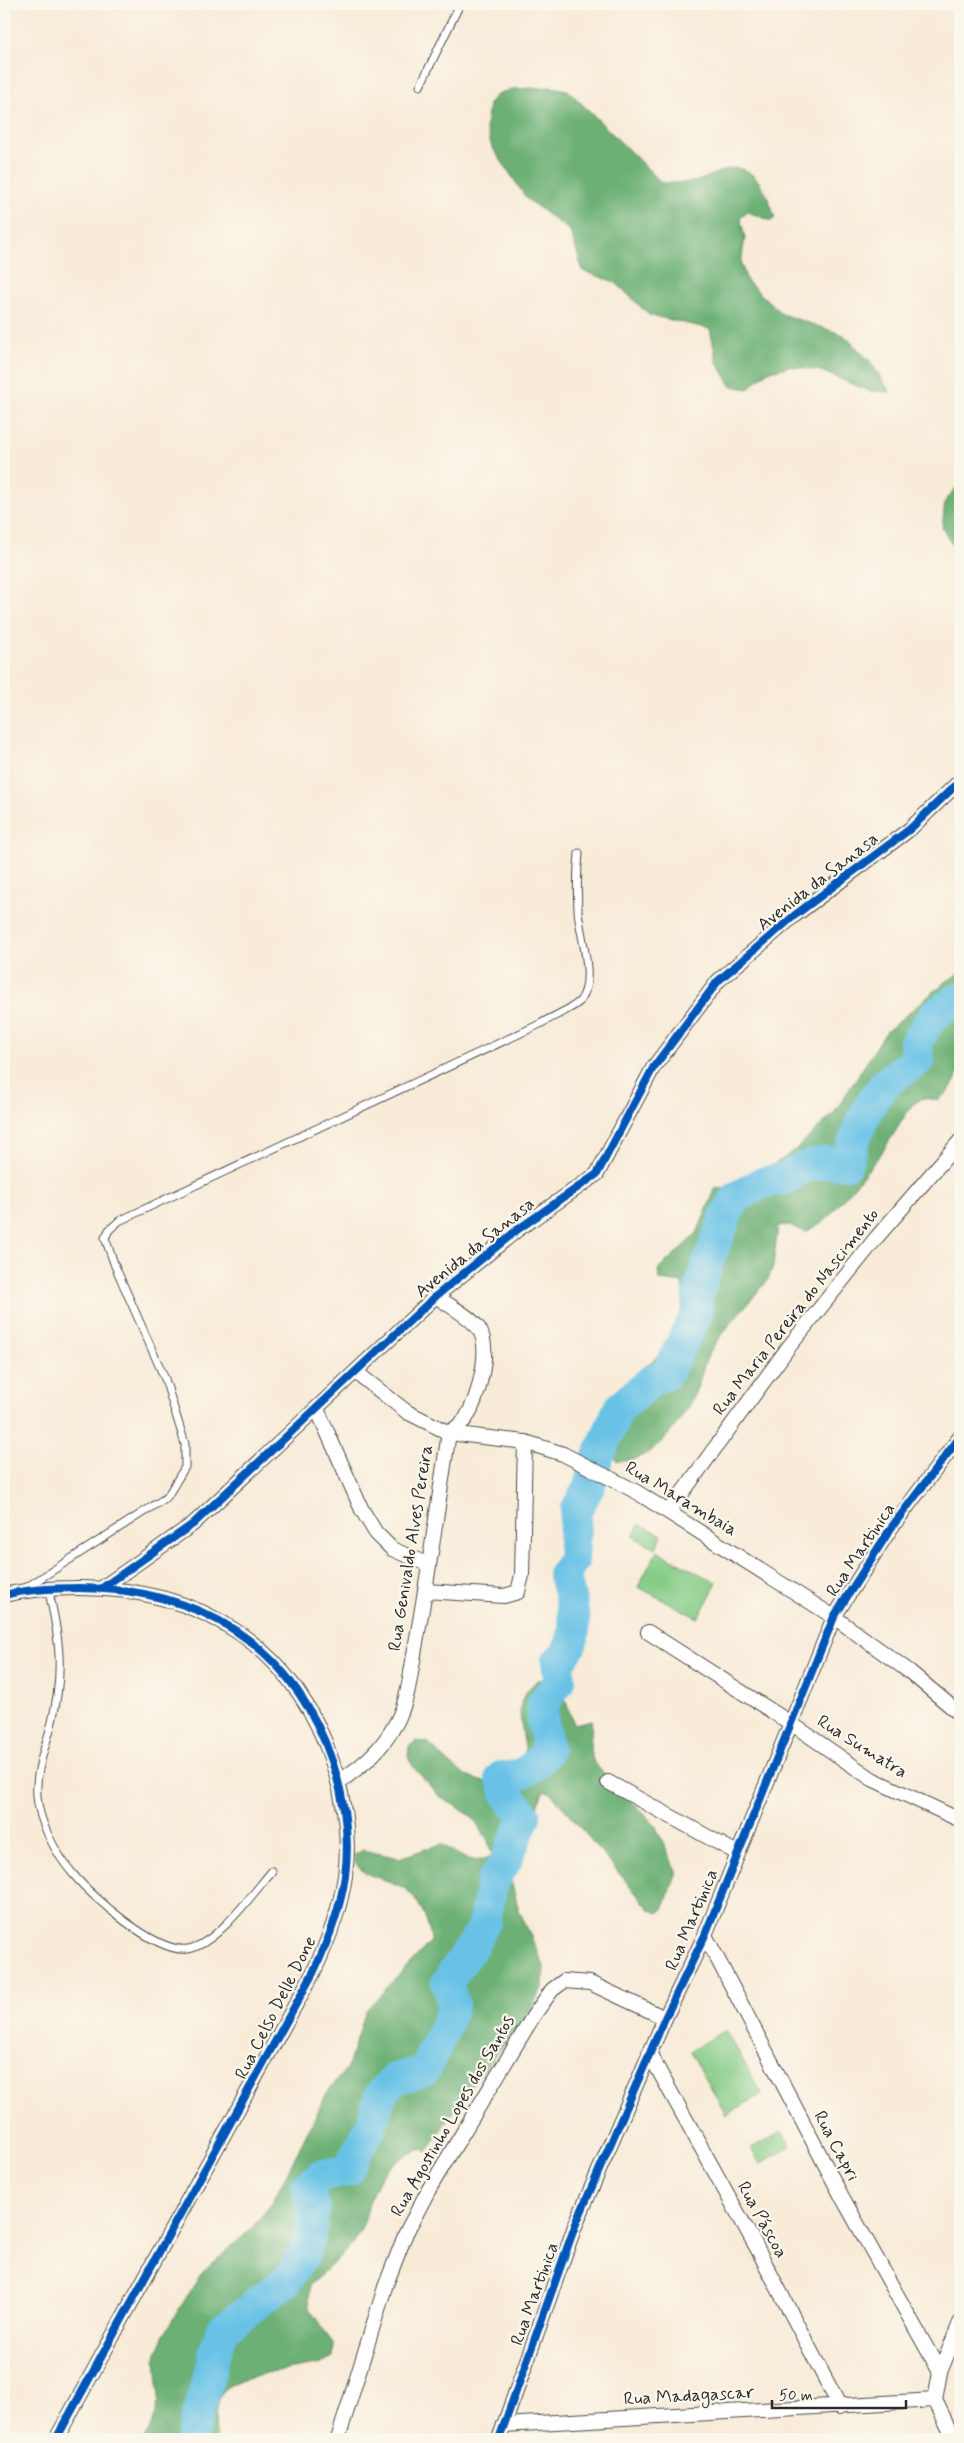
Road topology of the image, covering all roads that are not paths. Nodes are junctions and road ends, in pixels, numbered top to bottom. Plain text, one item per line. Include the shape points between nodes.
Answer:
1 (460, 4) edge
2 (420, 86) dead end
3 (960, 781) edge
4 (579, 853) dead end
5 (960, 1141) edge
6 (436, 1296) junction
7 (357, 1373) junction
8 (317, 1409) junction
9 (449, 1433) junction
10 (960, 1437) edge
11 (525, 1442) junction
12 (669, 1511) junction
13 (429, 1565) junction
14 (48, 1588) junction
15 (102, 1588) junction
16 (23, 1590) junction
17 (426, 1591) junction
18 (4, 1595) edge
19 (834, 1618) junction
20 (648, 1632) dead end
21 (960, 1714) edge
22 (792, 1724) junction
23 (339, 1782) junction
24 (608, 1782) dead end
25 (960, 1820) edge
26 (737, 1853) junction
27 (272, 1871) dead end
28 (705, 1935) junction
29 (665, 2018) junction
30 (649, 2053) junction
31 (960, 2323) edge
32 (940, 2372) junction
33 (935, 2400) junction
34 (840, 2407) junction
35 (504, 2425) junction
36 (56, 2439) edge
37 (338, 2439) edge
38 (499, 2439) edge
39 (954, 2439) edge

1 - 2 lane
3 - 6 street, Avenida da Sanasa via 910,830 795,915 718,981 653,1068 597,1174 517,1230
4 - 16 lane via 578,913 587,970 587,982 580,1001 540,1024 136,1214 109,1230 105,1238 115,1266 165,1379 185,1444 185,1467 167,1497
5 - 12 street, Rua Maria Pereira do Nascimento via 877,1236 788,1348
6 - 7 street, Avenida da Sanasa
6 - 9 street, Rua Genivaldo Alves Pereira via 476,1325 484,1346 480,1378 471,1407 461,1424
7 - 8 street, Avenida da Sanasa
7 - 9 street, Rua Marambaia via 407,1412
8 - 13 street via 362,1510 376,1533 392,1549
8 - 15 street, Avenida da Sanasa via 193,1524
9 - 11 street, Rua Marambaia
9 - 13 street, Rua Genivaldo Alves Pereira
10 - 19 street, Rua Martinica via 891,1528
11 - 12 street, Rua Marambaia via 563,1454
11 - 17 street via 522,1575 518,1592 504,1596
12 - 19 street, Rua Marambaia
13 - 17 street, Rua Genivaldo Alves Pereira
14 - 15 street, Rua Celso Delle Done
14 - 16 street, Rua Celso Delle Done
14 - 27 lane via 59,1633 61,1660 37,1797 45,1829 73,1874 120,1918 162,1945 186,1949 203,1944 220,1929
15 - 23 street, Rua Celso Delle Done via 163,1597 200,1611 233,1627 262,1650 290,1682 312,1715
16 - 18 street, Rua Celso Delle Done
17 - 23 street, Rua Genivaldo Alves Pereira via 405,1700 397,1722 372,1758
19 - 21 street, Rua Marambaia via 910,1672
19 - 22 street, Rua Martinica
20 - 22 street, Rua Sumatra
22 - 25 street, Rua Sumatra via 872,1778
22 - 26 street, Rua Martinica
23 - 36 street, Rua Celso Delle Done via 344,1820 345,1874 328,1941 299,2002
24 - 26 street
26 - 28 street, Rua Martinica
28 - 29 street, Rua Martinica
28 - 32 street, Rua Capri via 841,2195
29 - 30 street, Rua Martinica
29 - 37 street, Rua Agostinho Lopes dos Santos via 590,1983 564,1981 552,1990 429,2189 406,2233 385,2287
30 - 34 street, Rua Páscoa
30 - 35 street, Rua Martinica via 575,2226
31 - 32 street
32 - 33 street
33 - 34 street, Rua Madagascar
33 - 39 street
34 - 35 street, Rua Madagascar
35 - 38 street, Rua Martinica

